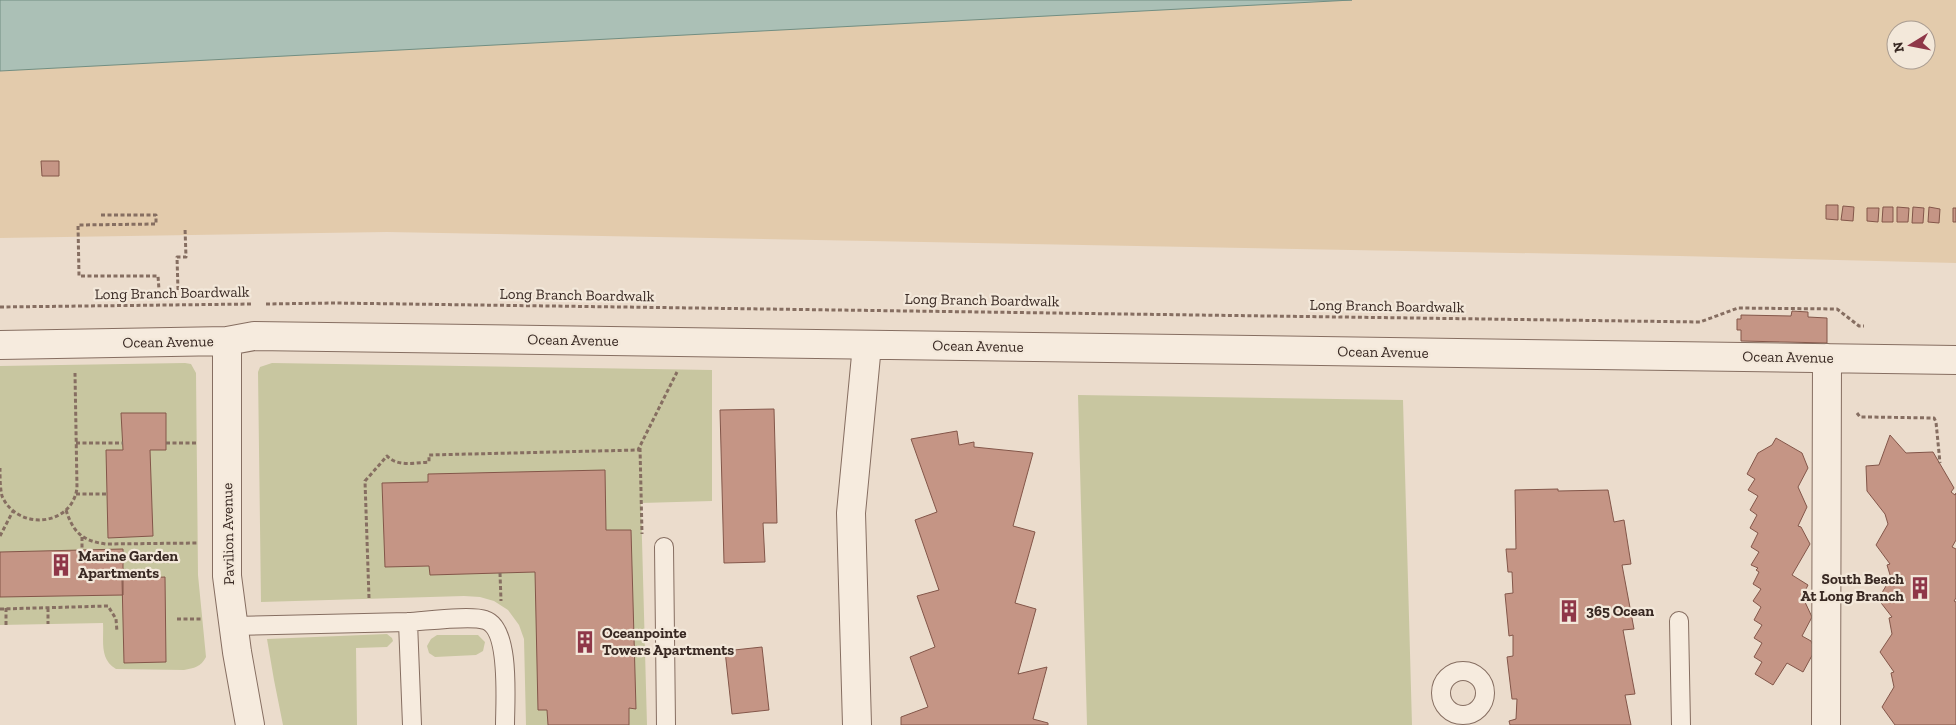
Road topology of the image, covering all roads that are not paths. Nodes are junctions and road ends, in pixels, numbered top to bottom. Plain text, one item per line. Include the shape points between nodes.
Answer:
1 (227, 341) junction
2 (0, 345) edge
3 (867, 345) junction
4 (1827, 358) junction
5 (1956, 360) edge
6 (664, 547) dead end
7 (1679, 621) dead end
8 (408, 622) junction
9 (233, 626) junction
10 (250, 725) edge
11 (412, 725) edge
12 (506, 725) edge
13 (666, 725) edge
14 (856, 725) edge
15 (1681, 725) edge
16 (1826, 725) edge

1 - 2 street, Ocean Avenue
1 - 3 street, Ocean Avenue via 254,336
1 - 9 street, Pavilion Avenue via 227,567
3 - 4 street, Ocean Avenue
3 - 14 street via 851,513
4 - 5 street, Ocean Avenue
4 - 16 street
6 - 13 lane
7 - 15 lane
8 - 9 lane
8 - 11 lane
8 - 12 lane via 474,619 493,625 502,642
9 - 10 street, Pavilion Avenue

